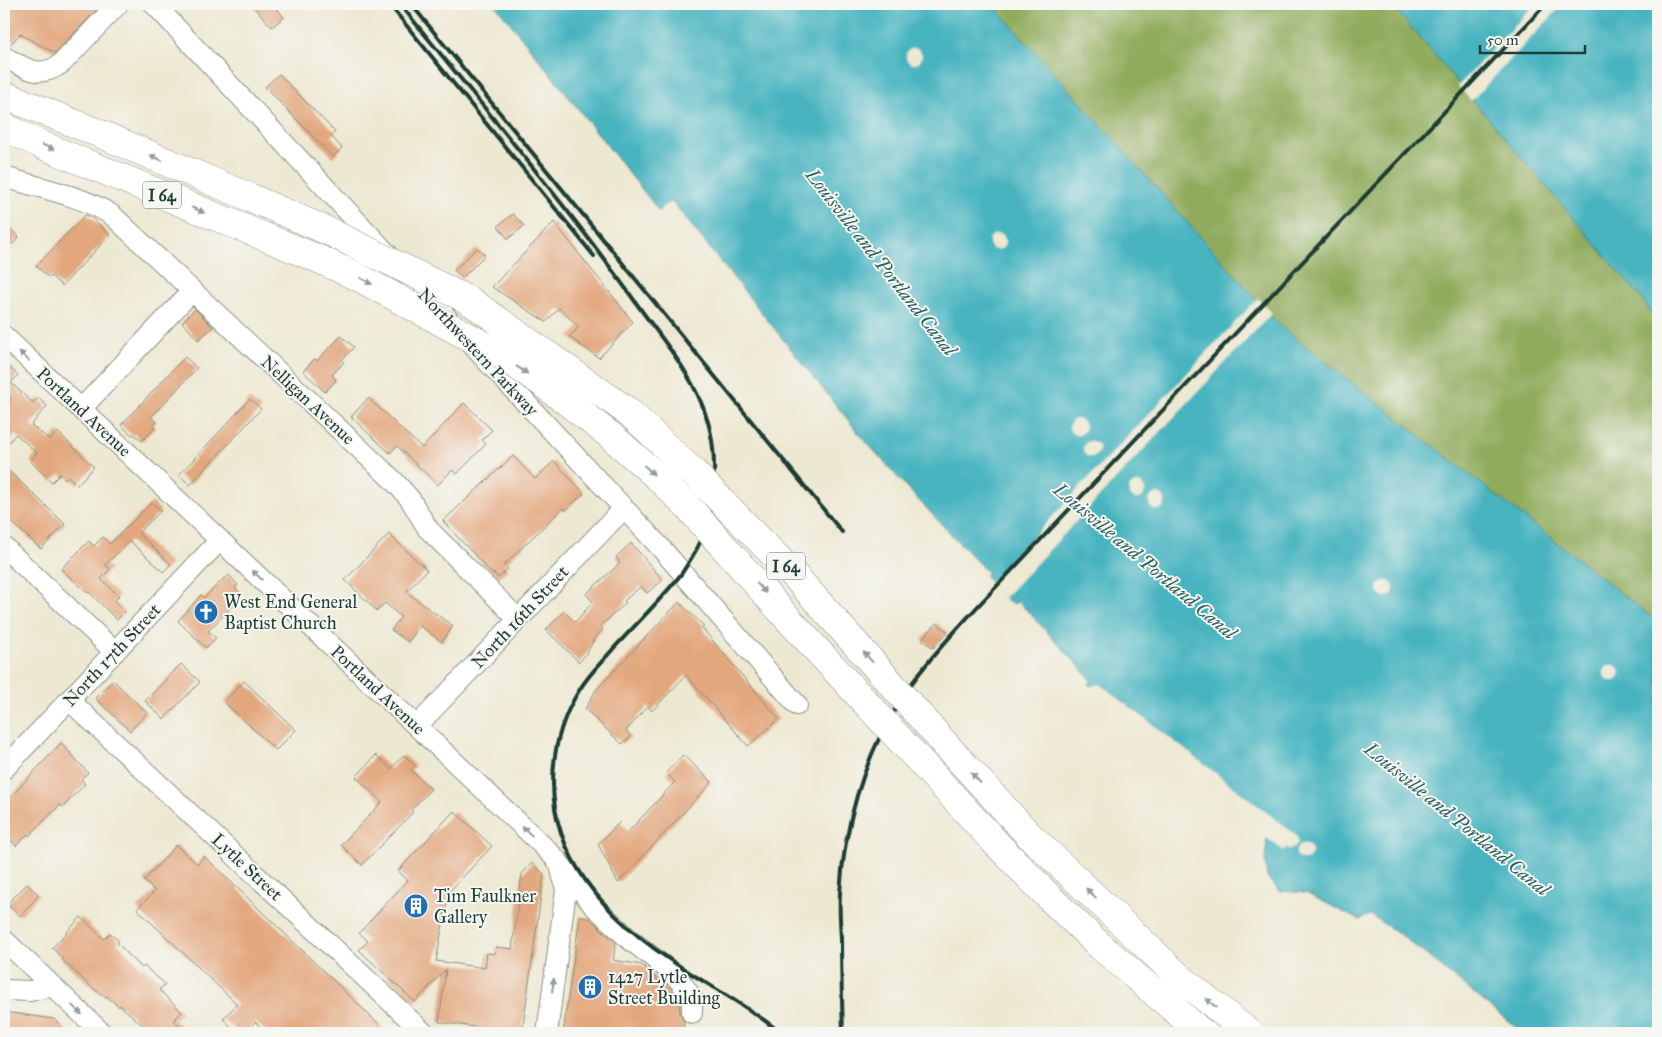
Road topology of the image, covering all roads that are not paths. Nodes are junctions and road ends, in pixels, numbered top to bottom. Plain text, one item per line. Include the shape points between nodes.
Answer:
1 (118, 4) edge
2 (154, 4) edge
3 (4, 57) edge
4 (4, 95) edge
5 (4, 127) edge
6 (4, 177) edge
7 (192, 291) junction
8 (4, 336) edge
9 (81, 410) junction
10 (624, 508) junction
11 (220, 540) junction
12 (4, 547) edge
13 (518, 619) junction
14 (115, 652) junction
15 (69, 700) junction
16 (797, 705) dead end
17 (417, 726) junction
18 (8, 756) edge
19 (560, 867) junction
20 (4, 940) edge
21 (52, 986) junction
22 (4, 990) edge
23 (692, 1013) dead end
24 (102, 1033) edge
25 (424, 1033) edge
26 (547, 1033) edge
27 (1202, 1033) edge
28 (1249, 1033) edge

1 - 3 street via 53,70 44,72 25,67
2 - 10 street, Northwestern Parkway
28 -> 4 highway, I 64, bridge via 1179,977 1027,833 793,574 630,413 470,300 330,232
5 -> 27 highway, I 64, bridge via 358,277 495,351 541,382 611,436 688,507 1045,894
6 - 7 street, Nelligan Avenue via 99,207
7 - 9 street
7 - 13 street, Nelligan Avenue via 395,482 410,498 428,529
9 -> 8 street, Portland Avenue
9 - 11 street, Portland Avenue
10 - 13 street, North 16th Street
10 - 16 street, Northwestern Parkway
11 - 14 street, North 17th Street
17 -> 11 street, Portland Avenue
12 - 14 street
13 - 17 street, North 16th Street
14 - 15 street, North 17th Street
15 - 18 street, North 17th Street
15 - 25 street, Lytle Street
19 -> 17 street, Portland Avenue via 538,841
19 - 23 street, Portland Avenue via 593,905 681,982 692,998
26 -> 19 street via 566,890
20 - 21 street
21 - 22 street via 30,991
21 -> 24 street

